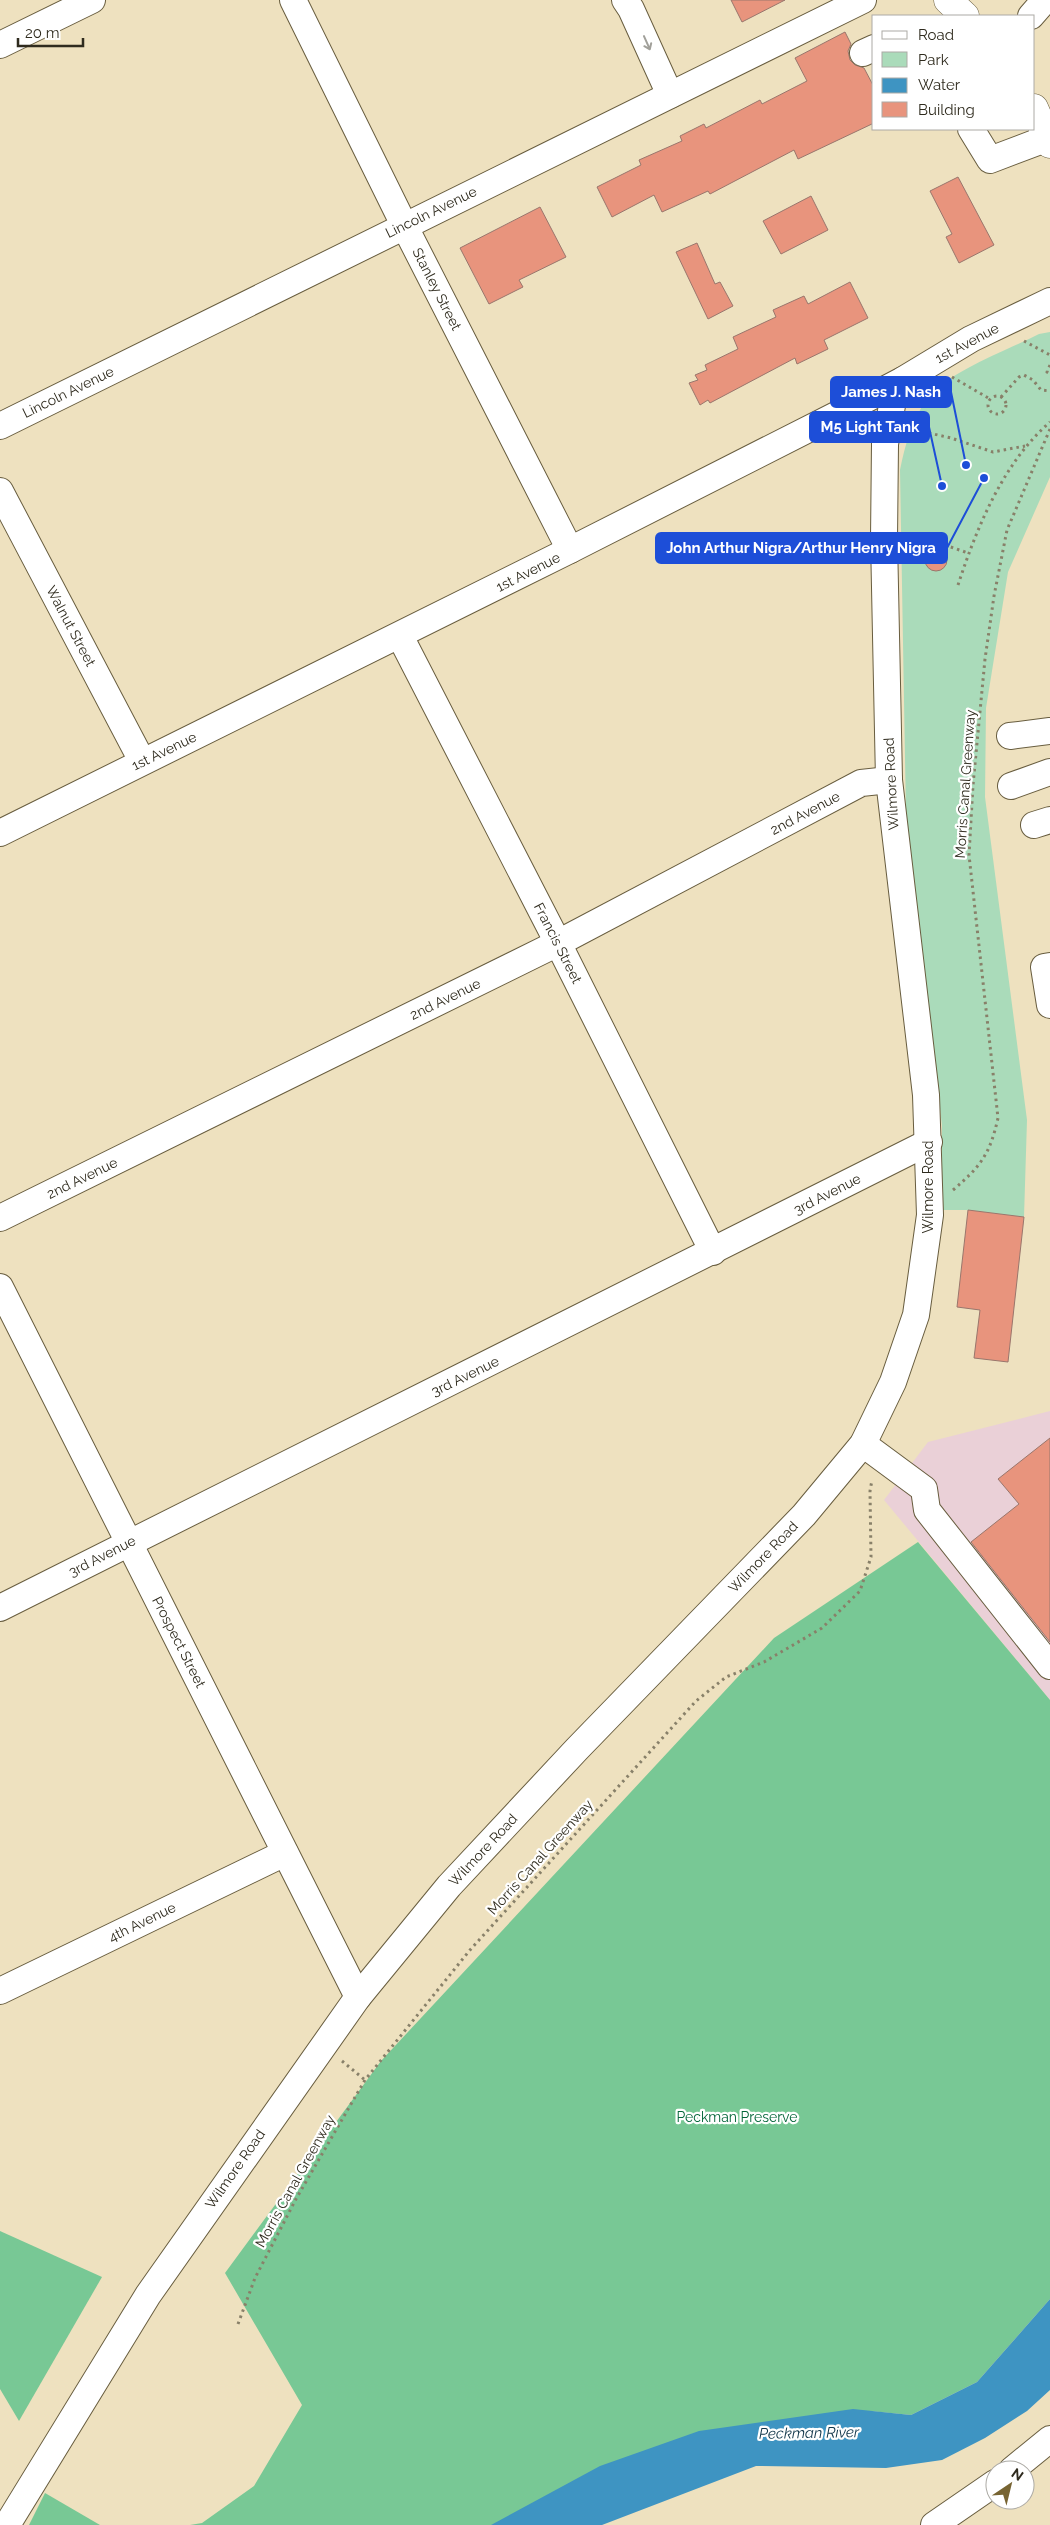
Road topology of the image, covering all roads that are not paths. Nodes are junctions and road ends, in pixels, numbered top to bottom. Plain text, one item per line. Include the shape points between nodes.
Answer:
1 (92, 0) edge
2 (293, 0) edge
3 (624, 0) edge
4 (863, 0) edge
5 (1045, 0) edge
6 (1032, 15) edge
7 (0, 45) edge
8 (670, 95) junction
9 (1045, 126) edge
10 (973, 130) edge
11 (404, 225) junction
12 (1050, 301) edge
13 (903, 380) junction
14 (0, 426) edge
15 (0, 491) edge
16 (570, 550) junction
17 (400, 636) junction
18 (1050, 731) edge
19 (1010, 736) dead end
20 (142, 761) junction
21 (1050, 772) edge
22 (889, 780) junction
23 (1011, 786) dead end
24 (0, 833) edge
25 (558, 943) junction
26 (1050, 966) edge
27 (1050, 1005) edge
28 (929, 1142) junction
29 (0, 1218) edge
30 (713, 1252) junction
31 (0, 1287) edge
32 (870, 1449) junction
33 (128, 1542) junction
34 (0, 1608) edge
35 (1050, 1666) edge
36 (285, 1853) junction
37 (0, 1991) edge
38 (358, 1998) junction
39 (1050, 2439) edge
40 (1024, 2460) edge
41 (985, 2490) edge
42 (7, 2525) edge
43 (934, 2525) edge

1 - 7 street
2 - 11 street, Stanley Street
3 -> 8 street
4 - 8 street, Lincoln Avenue
5 - 6 street
8 - 11 street, Lincoln Avenue
9 - 10 street via 990,160
11 - 14 street, Lincoln Avenue
11 - 16 street, Stanley Street
12 - 13 street, 1st Avenue via 971,339
13 - 16 street, 1st Avenue
13 - 22 street, Wilmore Road via 893,400 887,427 884,539
15 - 20 street, Walnut Street
16 - 17 street, 1st Avenue
17 - 20 street, 1st Avenue
17 - 25 street, Francis Street
18 - 19 street
20 - 24 street, 1st Avenue
21 - 23 street
22 - 25 street, 2nd Avenue via 862,783
22 - 28 street, Wilmore Road
25 - 29 street, 2nd Avenue
25 - 30 street, Francis Street
26 - 27 street via 1044,967
28 - 30 street, 3rd Avenue
28 - 32 street, Wilmore Road via 930,1215 916,1315
30 - 33 street, 3rd Avenue
31 - 33 street, Prospect Street
32 - 35 street via 924,1490 927,1510
32 - 38 street, Wilmore Road via 577,1749 449,1886
33 - 34 street, 3rd Avenue
33 - 36 street, Prospect Street
36 - 37 street, 4th Avenue
36 - 38 street, Prospect Street
38 - 42 street, Wilmore Road via 148,2295
39 - 40 street
41 - 43 street

